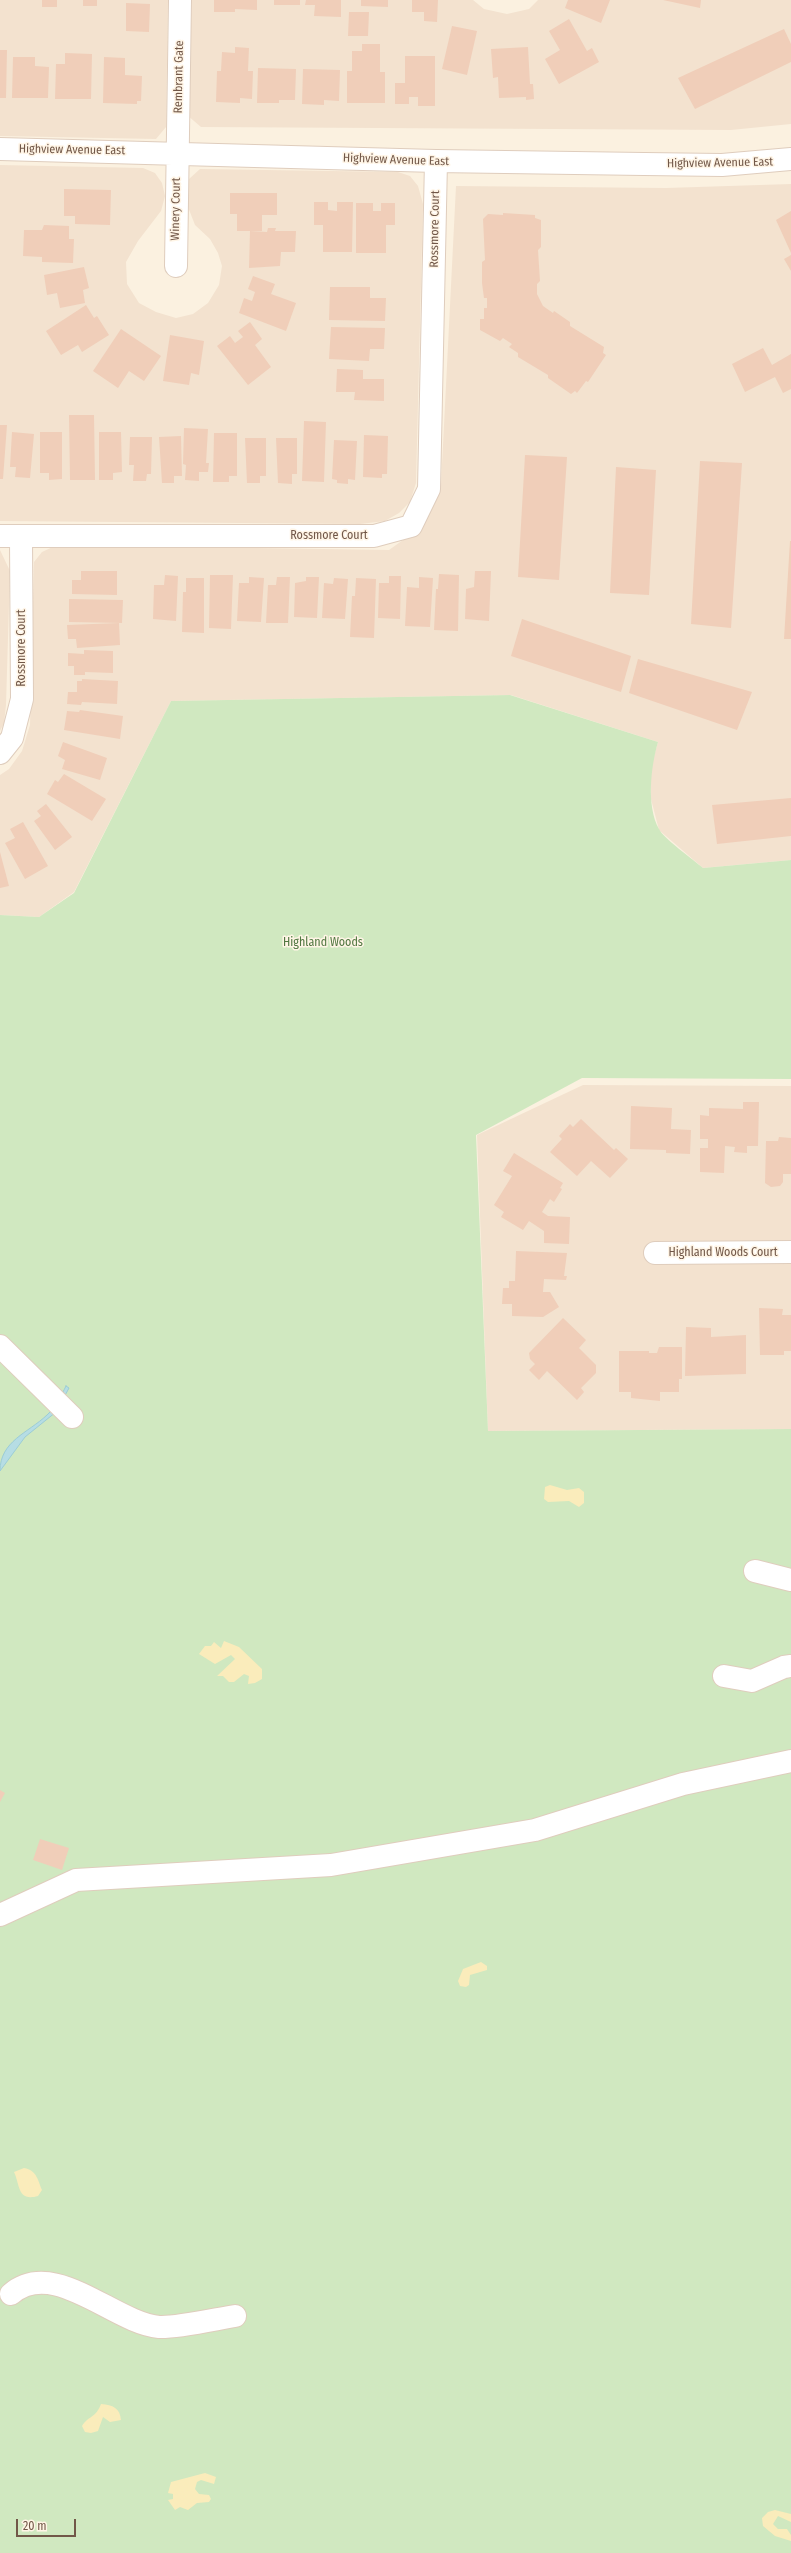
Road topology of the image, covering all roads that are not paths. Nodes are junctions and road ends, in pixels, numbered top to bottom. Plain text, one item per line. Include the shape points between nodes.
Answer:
1 (180, 0) edge
2 (0, 149) edge
3 (177, 153) junction
4 (791, 159) edge
5 (436, 161) junction
6 (176, 266) dead end
7 (10, 537) edge
8 (0, 754) edge
9 (791, 1252) edge
10 (655, 1253) dead end
11 (0, 1346) edge
12 (72, 1417) dead end
13 (755, 1571) dead end
14 (791, 1580) edge
15 (791, 1666) edge
16 (724, 1676) dead end
17 (791, 1761) edge
18 (0, 1914) edge
19 (11, 2294) dead end
20 (235, 2316) dead end

1 - 3 street, Rembrant Gate
2 - 3 street, Highview Avenue East
3 - 5 street, Highview Avenue East
3 - 6 street, Winery Court
4 - 5 street, Highview Avenue East via 722,165
5 - 7 street, Rossmore Court via 429,489 410,526 374,536
7 - 8 street, Rossmore Court via 22,699 12,738
9 - 10 street, Highland Woods Court
11 - 12 street
13 - 14 street
15 - 16 street via 752,1681
17 - 18 street via 683,1784 535,1830 331,1865 76,1880
19 - 20 street via 22,2285 50,2283 97,2300 141,2323 160,2327

